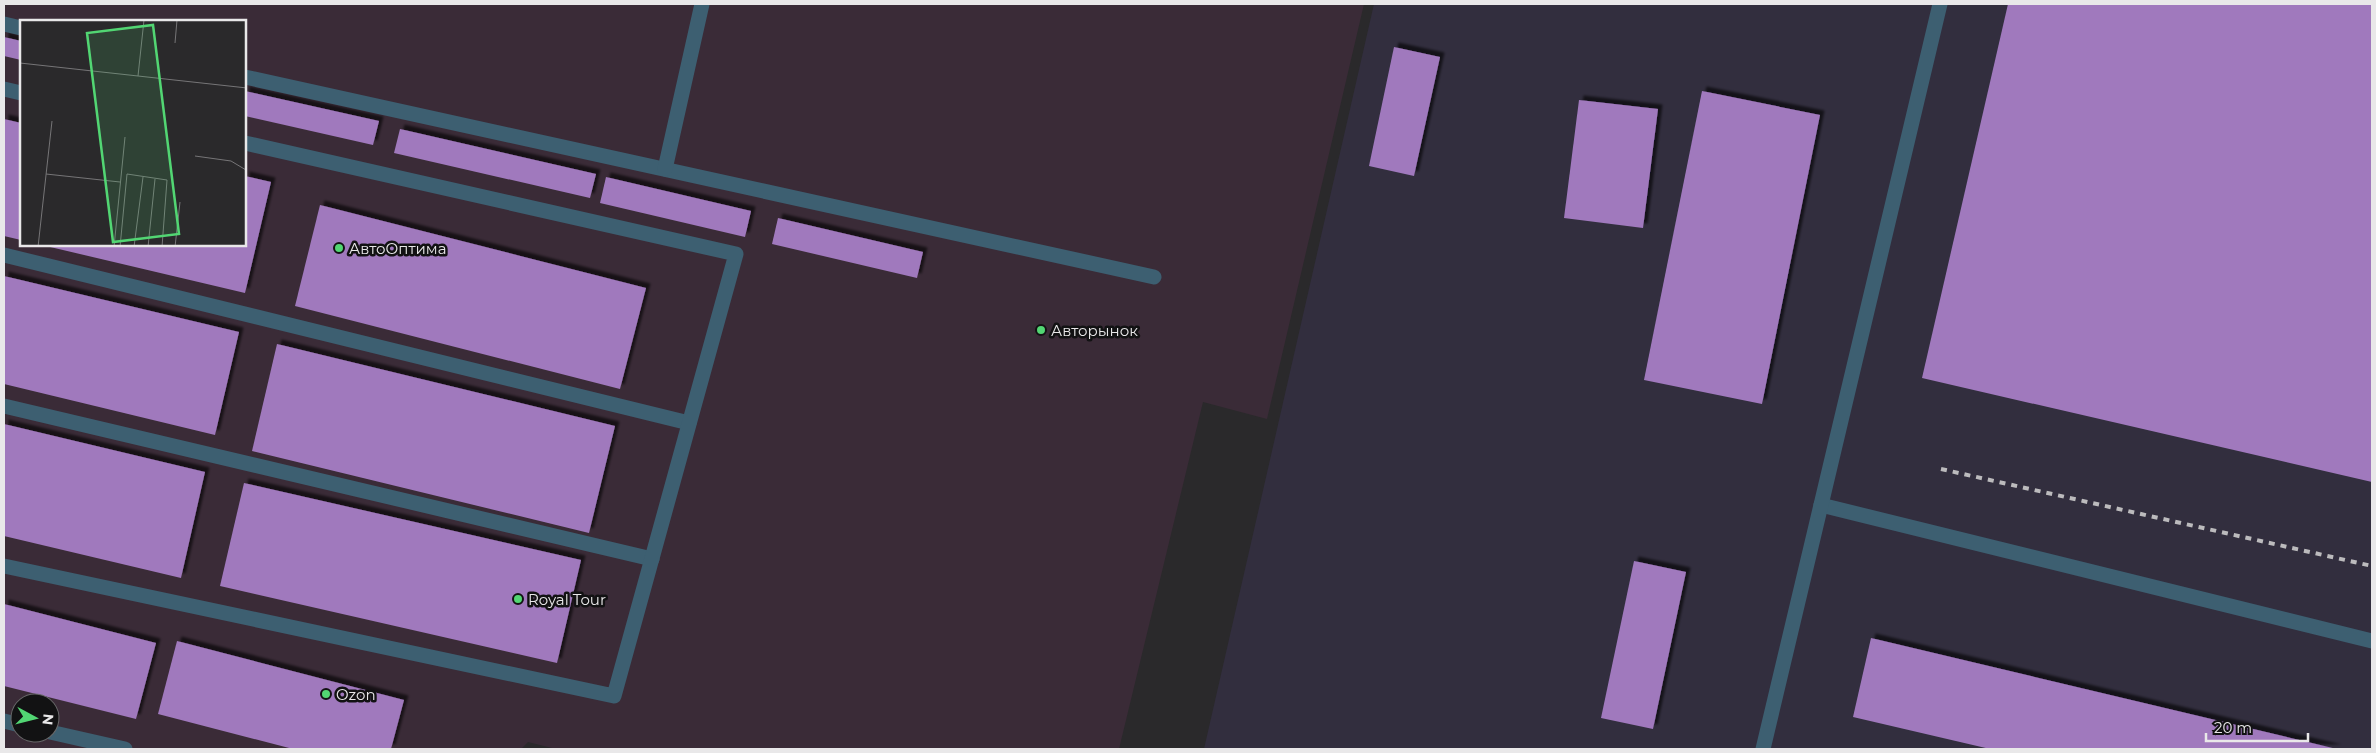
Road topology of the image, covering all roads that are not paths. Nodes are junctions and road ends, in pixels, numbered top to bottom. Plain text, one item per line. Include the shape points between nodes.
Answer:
1 (702, 4) edge
2 (1940, 4) edge
3 (4, 24) edge
4 (20, 28) edge
5 (246, 77) edge
6 (4, 89) edge
7 (20, 93) edge
8 (246, 143) edge
9 (665, 169) junction
10 (4, 255) edge
11 (1154, 277) dead end
12 (4, 406) edge
13 (689, 424) junction
14 (1821, 505) junction
15 (652, 558) junction
16 (4, 566) edge
17 (2372, 641) edge
18 (60, 734) edge
19 (125, 749) edge
20 (1763, 749) edge

1 - 9 lane
2 - 14 lane
3 - 4 lane
5 - 9 lane
6 - 7 lane
8 - 13 lane via 736,254
9 - 11 lane
10 - 13 lane
12 - 15 lane
13 - 15 lane
14 - 17 lane
14 - 20 lane
15 - 16 lane via 614,696
18 - 19 lane

